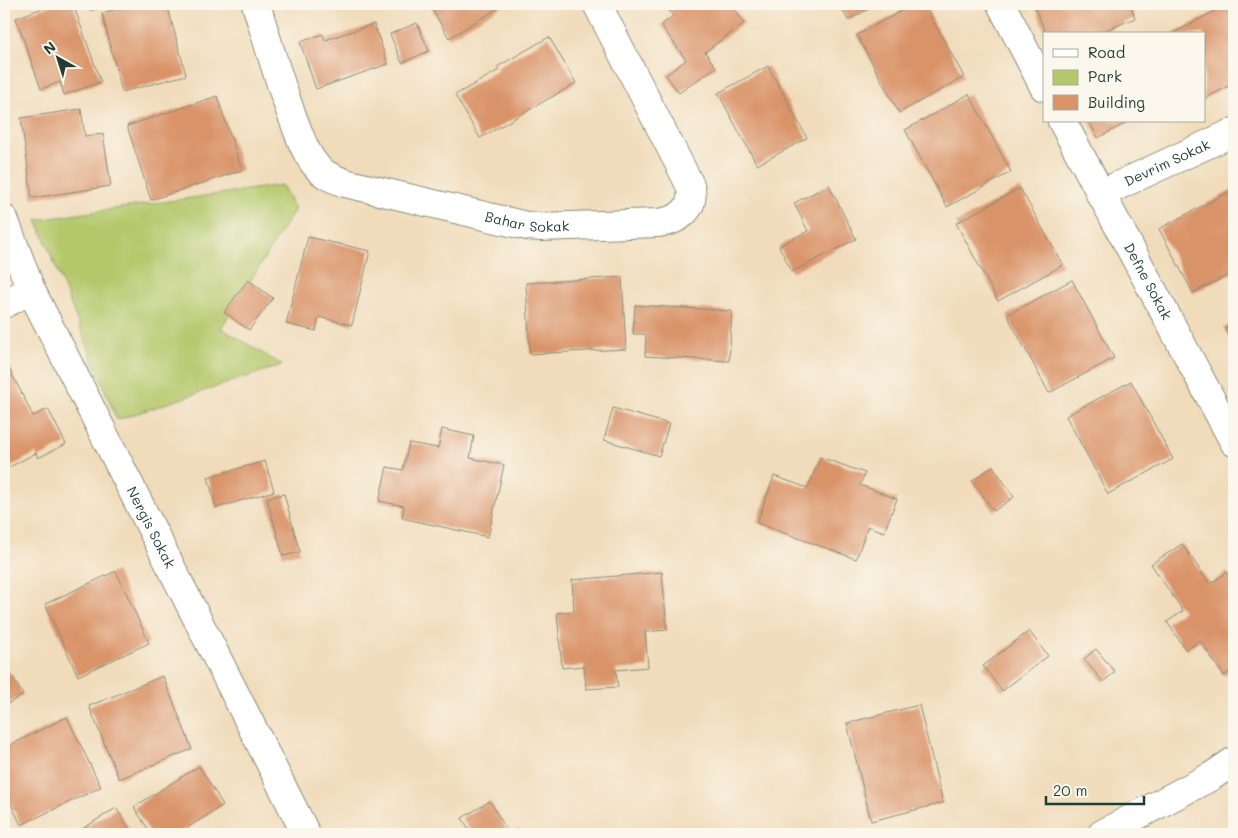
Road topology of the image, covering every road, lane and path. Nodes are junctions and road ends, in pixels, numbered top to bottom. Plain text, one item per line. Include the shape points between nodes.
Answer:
1 (256, 4) edge
2 (597, 4) edge
3 (1001, 4) edge
4 (1043, 85) edge
5 (1063, 122) edge
6 (1234, 132) edge
7 (1100, 194) junction
8 (4, 219) edge
9 (31, 290) junction
10 (4, 304) edge
11 (1234, 442) edge
12 (1234, 761) edge
13 (1139, 825) edge
14 (306, 834) edge
15 (1102, 834) edge

1 - 2 street, Bahar Sokak via 301,140 312,161 330,177 527,226 671,221 690,206 690,185
3 - 4 street
5 - 7 street, Defne Sokak
6 - 7 street, Devrim Sokak
7 - 11 street, Defne Sokak
8 - 9 street, Nergis Sokak
9 - 10 street
9 - 14 street, Nergis Sokak
12 - 13 street
13 - 15 street

